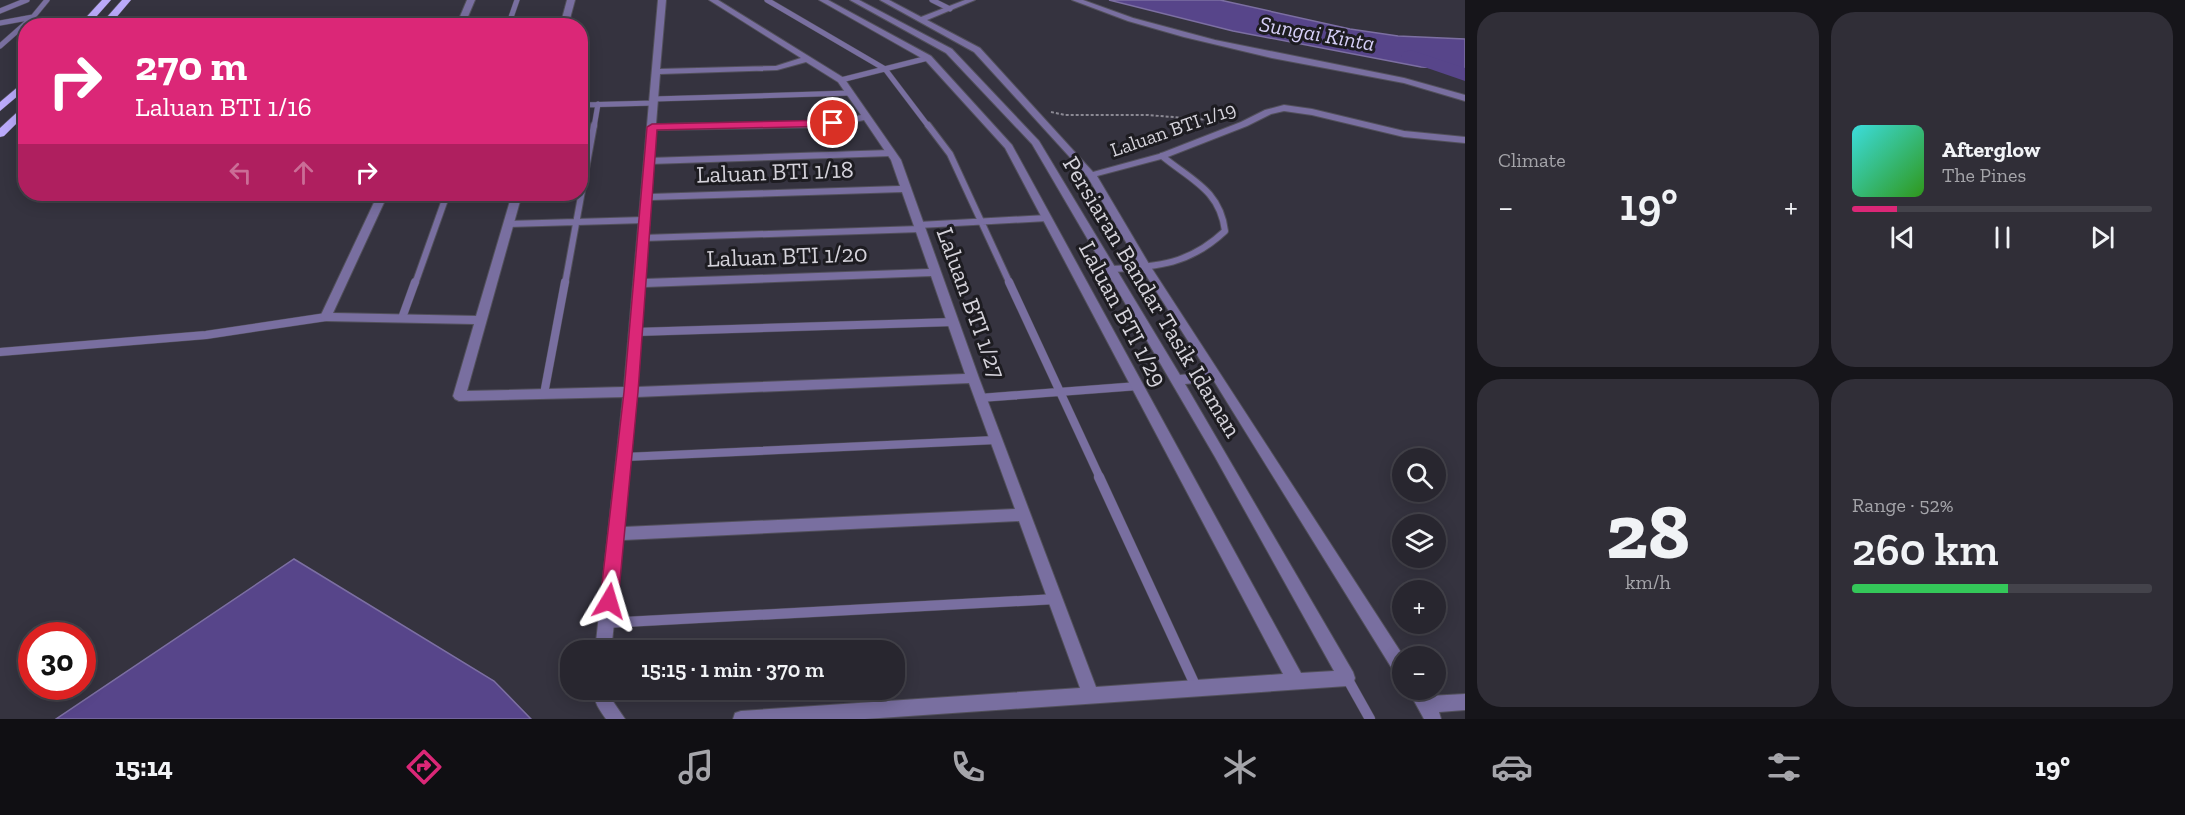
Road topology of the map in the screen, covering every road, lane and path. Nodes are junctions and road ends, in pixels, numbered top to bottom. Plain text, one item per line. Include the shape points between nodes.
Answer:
1 (27, 0) edge
2 (47, 0) edge
3 (107, 0) edge
4 (127, 0) edge
5 (471, 0) edge
6 (517, 0) edge
7 (571, 0) edge
8 (662, 0) edge
9 (713, 0) edge
10 (767, 0) edge
11 (823, 0) edge
12 (854, 0) edge
13 (884, 0) edge
14 (932, 0) edge
15 (971, 0) edge
16 (1076, 0) edge
17 (950, 9) junction
18 (0, 11) edge
19 (33, 17) joint
20 (28, 18) edge
21 (90, 18) edge
22 (110, 18) edge
23 (463, 18) edge
24 (511, 18) edge
25 (566, 18) edge
26 (18, 20) edge
27 (921, 20) junction
28 (0, 23) edge
29 (18, 30) edge
30 (0, 46) edge
31 (928, 58) junction
32 (806, 59) junction
33 (885, 69) junction
34 (656, 72) junction
35 (841, 80) junction
36 (18, 90) edge
37 (850, 93) junction
38 (1465, 98) edge
39 (654, 101) junction
40 (588, 105) edge
41 (598, 105) junction
42 (0, 108) edge
43 (1032, 108) junction
44 (18, 115) edge
45 (866, 117) junction
46 (652, 127) junction
47 (1238, 127) junction
48 (0, 134) edge
49 (1465, 140) edge
50 (891, 153) junction
51 (1162, 156) junction
52 (588, 158) edge
53 (649, 161) junction
54 (1091, 175) junction
55 (906, 189) junction
56 (645, 197) junction
57 (380, 201) edge
58 (444, 201) edge
59 (514, 201) edge
60 (580, 201) edge
61 (1047, 218) junction
62 (644, 220) junction
63 (576, 222) junction
64 (982, 222) junction
65 (508, 224) junction
66 (920, 227) junction
67 (643, 238) junction
68 (1145, 266) junction
69 (1112, 269) junction
70 (936, 272) junction
71 (640, 283) junction
72 (326, 317) junction
73 (402, 318) junction
74 (481, 320) junction
75 (953, 322) junction
76 (636, 332) junction
77 (0, 352) edge
78 (1218, 376) junction
79 (973, 378) junction
80 (1177, 380) junction
81 (1138, 386) junction
82 (631, 392) junction
83 (1060, 393) junction
84 (544, 394) junction
85 (980, 398) junction
86 (996, 440) junction
87 (625, 457) junction
88 (1024, 515) junction
89 (617, 534) junction
90 (1056, 599) junction
91 (606, 623) junction
92 (604, 640) edge
93 (1392, 653) edge
94 (1347, 678) junction
95 (1296, 681) junction
96 (1196, 687) junction
97 (1091, 694) junction
98 (602, 700) edge
99 (1465, 702) edge
100 (1424, 704) edge
101 (617, 719) edge
102 (741, 719) edge
103 (1370, 719) edge

1 - 18 lane
2 - 19 lane
3 - 21 main road
4 - 22 main road
5 - 23 street
6 - 24 lane
7 - 25 street
8 - 34 street
9 - 32 street, Laluan BTI 1/27
10 - 33 lane
11 - 31 street, Laluan BTI 1/29
12 - 69 street, Persiaran Bandar Tasik Idaman via 950,51 958,59 1036,142
13 - 27 street, Laluan BTI 1/19
14 - 17 lane
15 - 17 street
16 - 38 street via 1224,45 1422,84
17 - 27 street
19 - 20 lane
26 - 28 lane
27 - 43 street, Laluan BTI 1/19 via 977,50
29 - 30 lane
31 - 33 lane
31 - 61 street, Laluan BTI 1/29 via 1010,147
32 - 34 street via 777,69
32 - 35 street, Laluan BTI 1/27
33 - 35 lane
33 - 64 lane via 950,154
34 - 39 street
35 - 37 street, Laluan BTI 1/27
36 - 42 main road
37 - 39 lane
37 - 45 street, Laluan BTI 1/27
39 - 41 lane
39 - 46 street
40 - 41 lane
41 - 52 lane
43 - 47 path via 1065,115 1180,117 1229,122
43 - 54 street, Laluan BTI 1/19
44 - 48 main road
45 - 46 street via 833,123
45 - 50 street, Laluan BTI 1/27
46 - 53 street
47 - 49 street, Laluan BTI 1/19 via 1268,112 1290,108 1404,134
47 - 51 street, Laluan BTI 1/19
50 - 53 lane
50 - 55 street, Laluan BTI 1/27
51 - 54 street, Laluan BTI 1/19
51 - 68 lane via 1214,196 1225,215 1225,231 1182,260
53 - 56 street
54 - 68 street
55 - 56 street, Laluan BTI 1/18
55 - 66 street, Laluan BTI 1/27
56 - 62 street
57 - 72 street
58 - 73 lane
59 - 65 street
60 - 63 lane
61 - 64 lane
61 - 81 street, Laluan BTI 1/29
62 - 63 lane
62 - 67 street
63 - 65 lane
63 - 84 lane
64 - 66 lane
64 - 83 lane
65 - 74 street
66 - 67 lane
66 - 70 street, Laluan BTI 1/27
67 - 71 street
68 - 69 lane
68 - 78 street
69 - 80 street, Persiaran Bandar Tasik Idaman
70 - 71 street, Laluan BTI 1/20
70 - 75 street, Laluan BTI 1/27
71 - 76 street
72 - 73 street
72 - 77 lane via 206,334
73 - 74 street
74 - 84 street via 459,396
75 - 76 lane
75 - 79 street, Laluan BTI 1/27
76 - 82 street
78 - 80 street
78 - 93 street
79 - 82 street
79 - 85 street, Laluan BTI 1/27
80 - 94 street, Persiaran Bandar Tasik Idaman
81 - 83 lane
81 - 95 street, Laluan BTI 1/29
82 - 84 street
82 - 87 street
83 - 85 lane
83 - 96 lane
85 - 86 street, Laluan BTI 1/27
86 - 87 lane
86 - 88 street, Laluan BTI 1/27
87 - 89 street
88 - 89 street
88 - 90 street, Laluan BTI 1/27
89 - 91 street
90 - 91 lane
90 - 97 street, Laluan BTI 1/27
91 - 92 street
94 - 95 street
94 - 103 lane
95 - 96 street
96 - 97 street
97 - 102 street
98 - 101 street
99 - 100 street

